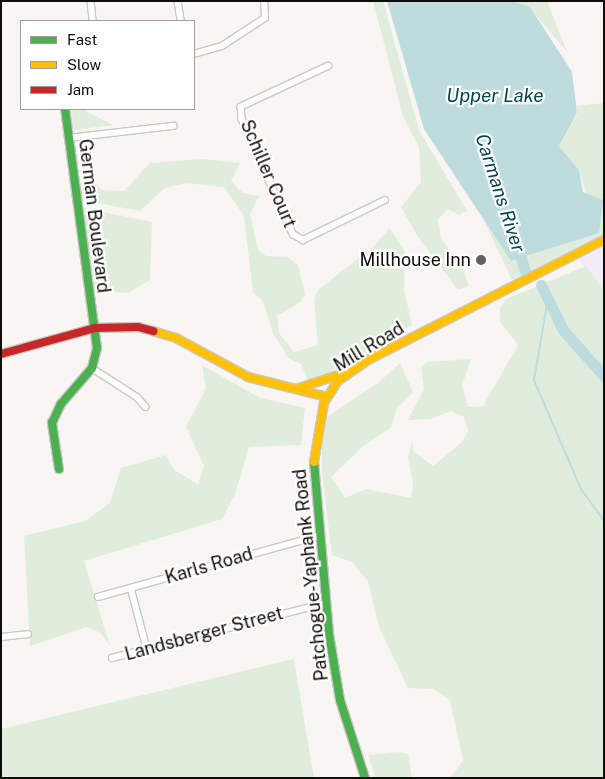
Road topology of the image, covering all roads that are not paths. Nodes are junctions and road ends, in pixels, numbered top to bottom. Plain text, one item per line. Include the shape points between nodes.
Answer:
1 (91, 1) edge
2 (178, 1) edge
3 (264, 1) edge
4 (93, 20) edge
5 (180, 20) edge
6 (195, 54) edge
7 (329, 66) dead end
8 (65, 110) edge
9 (173, 126) dead end
10 (69, 138) junction
11 (385, 200) dead end
12 (604, 240) edge
13 (95, 328) junction
14 (1, 354) edge
15 (92, 368) junction
16 (352, 370) junction
17 (290, 390) junction
18 (327, 397) junction
19 (146, 407) dead end
20 (59, 469) dead end
21 (320, 535) junction
22 (131, 588) junction
23 (98, 597) dead end
24 (326, 603) junction
25 (28, 634) dead end
26 (1, 637) edge
27 (147, 648) junction
28 (112, 658) dead end
29 (365, 778) edge

1 - 4 street
2 - 5 street
3 - 6 street via 265,18 222,46
7 - 11 street, Schiller Court via 241,107 242,119 294,234 303,240
8 - 10 main road, German Boulevard
9 - 10 street
10 - 13 main road, German Boulevard
12 - 16 main road, Mill Road
13 - 14 main road, Mill Road
13 - 15 main road, German Boulevard via 97,348
13 - 17 main road, Mill Road via 130,326 157,331 248,378
15 - 19 street via 137,397
15 - 20 main road via 61,404 52,424
16 - 17 main road via 310,387
16 - 18 main road, Mill Road
17 - 18 main road, Mill Road
18 - 21 main road, Patchogue-Yaphank Road via 314,450
21 - 22 street, Karls Road
21 - 24 main road, Patchogue-Yaphank Road
22 - 23 street, Karls Road
22 - 27 street
24 - 27 street, Landsberger Street
24 - 29 main road, Patchogue-Yaphank Road via 335,679
25 - 26 street
27 - 28 street, Landsberger Street

